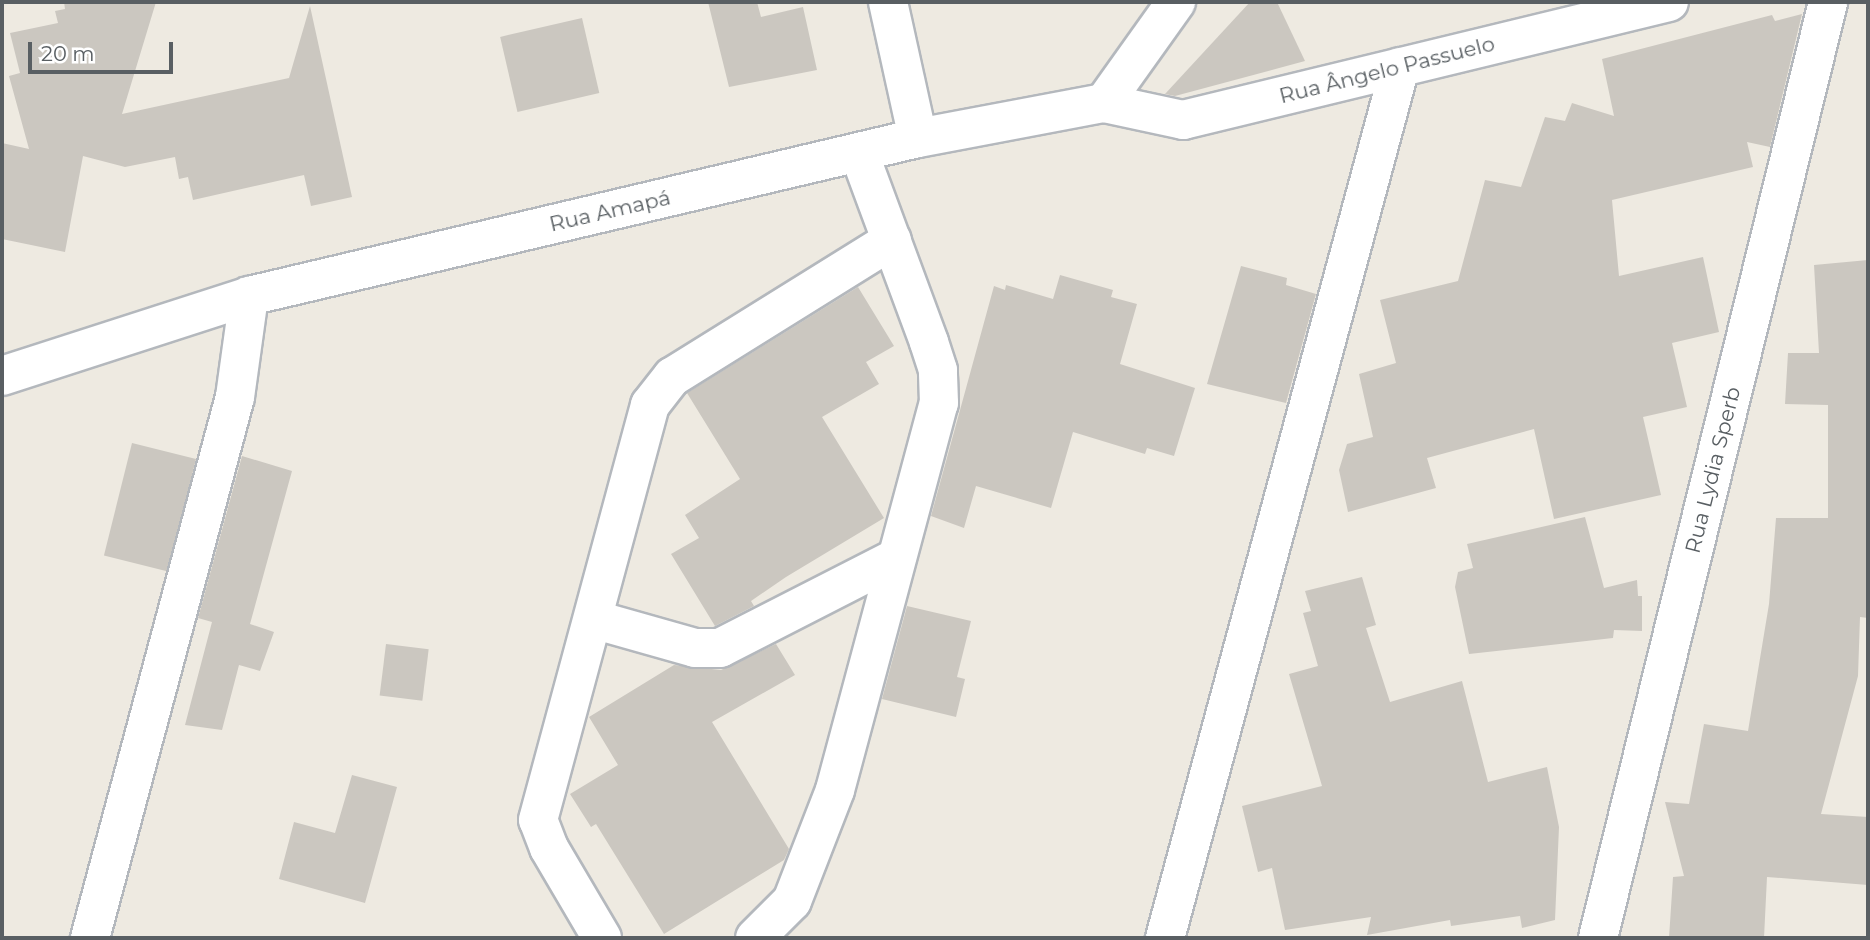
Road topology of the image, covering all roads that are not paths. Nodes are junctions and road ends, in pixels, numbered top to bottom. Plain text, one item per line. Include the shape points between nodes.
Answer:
1 (888, 2) edge
2 (1176, 2) edge
3 (1669, 2) edge
4 (1828, 2) edge
5 (1399, 67) junction
6 (1104, 103) junction
7 (918, 138) junction
8 (859, 153) junction
9 (892, 240) junction
10 (249, 296) junction
11 (2, 376) edge
12 (896, 558) junction
13 (596, 620) junction
14 (90, 938) edge
15 (602, 938) edge
16 (755, 938) edge
17 (1165, 938) edge
18 (1598, 938) edge

1 - 7 street
2 - 6 street
3 - 5 street, Rua Ângelo Passuelo
4 - 18 street, Rua Lydia Sperb
5 - 6 street, Rua Ângelo Passuelo via 1183,120
5 - 17 street
6 - 7 street, Rua Amapá
7 - 8 street, Rua Amapá
8 - 9 street
8 - 10 street, Rua Amapá
9 - 12 street via 938,370 939,403
9 - 13 street via 659,388 650,405
10 - 11 street, Rua Amapá
10 - 14 street via 235,397
12 - 13 street via 720,648 695,648
12 - 16 street via 835,790 792,901
13 - 15 street via 538,820 549,848

